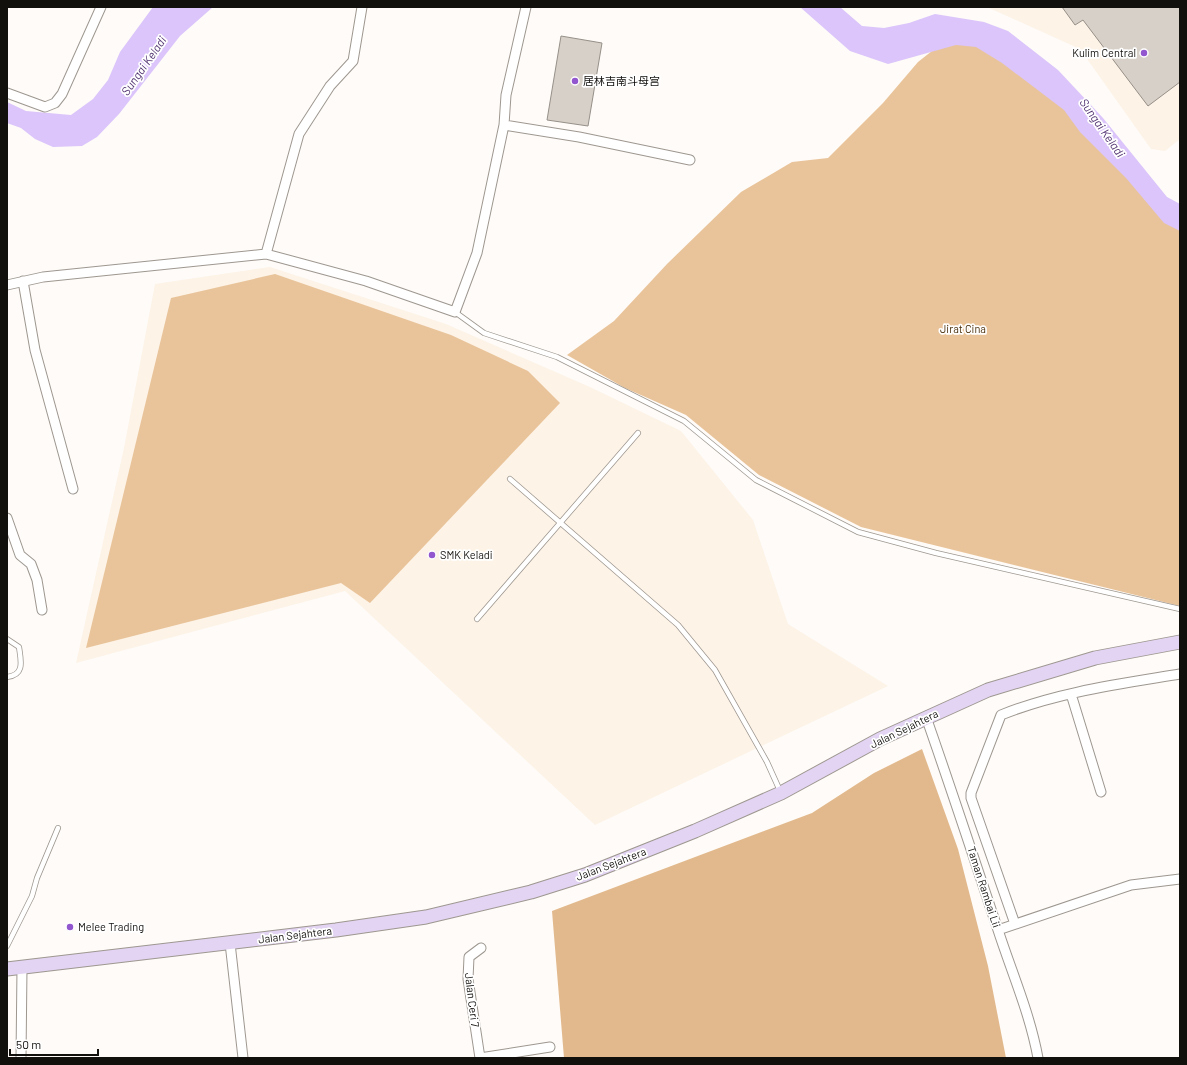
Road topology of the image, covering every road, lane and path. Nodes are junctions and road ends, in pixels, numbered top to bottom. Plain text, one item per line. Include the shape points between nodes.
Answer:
1 (101, 7) edge
2 (362, 7) edge
3 (526, 7) edge
4 (7, 93) edge
5 (504, 126) junction
6 (690, 160) dead end
7 (266, 254) junction
8 (24, 281) junction
9 (7, 285) edge
10 (454, 312) junction
11 (638, 433) dead end
12 (510, 479) dead end
13 (73, 488) dead end
14 (7, 518) edge
15 (560, 522) junction
16 (1180, 609) edge
17 (42, 610) dead end
18 (476, 619) dead end
19 (7, 639) edge
20 (1180, 642) edge
21 (1180, 674) edge
22 (7, 677) edge
23 (1071, 694) junction
24 (926, 717) junction
25 (1101, 792) dead end
26 (781, 793) junction
27 (58, 828) dead end
28 (1180, 879) edge
29 (1015, 924) junction
30 (998, 930) junction
31 (230, 943) junction
32 (7, 946) edge
33 (481, 948) dead end
34 (22, 968) junction
35 (7, 969) edge
36 (550, 1046) dead end
37 (20, 1058) edge
38 (243, 1058) edge
39 (480, 1058) edge
40 (1038, 1058) edge

1 - 4 street via 62,94 55,103 45,107
2 - 7 street via 352,61 330,86 299,134
3 - 5 street via 506,95
5 - 6 street
5 - 10 street via 477,253
7 - 8 street
7 - 10 street via 366,281
8 - 9 street
8 - 13 street via 35,350
10 - 16 lane via 484,333 557,356 684,421 756,480 858,532 936,553
11 - 15 lane
12 - 15 lane
14 - 17 street via 20,555 31,564 38,580
15 - 18 lane
15 - 26 lane via 678,625 715,670 767,762
19 - 22 lane via 19,647 21,666 14,676
20 - 24 street, Jalan Sejahtera via 1095,658 988,690
21 - 23 street
23 - 25 street
23 - 29 street via 1027,705 1001,715 971,793
24 - 26 street, Jalan Sejahtera
24 - 30 street, Taman Rambai Lii
26 - 31 street, Jalan Sejahtera via 628,858 531,892 426,917
27 - 32 lane via 32,896
28 - 29 street via 1131,885
29 - 30 street
30 - 40 street, Taman Rambai Lii via 1030,1024
31 - 34 street, Jalan Sejahtera
31 - 38 street
33 - 39 street, Jalan Ceri 7 via 469,957 468,979
34 - 35 street, Jalan Sejahtera
34 - 37 street
36 - 39 street

